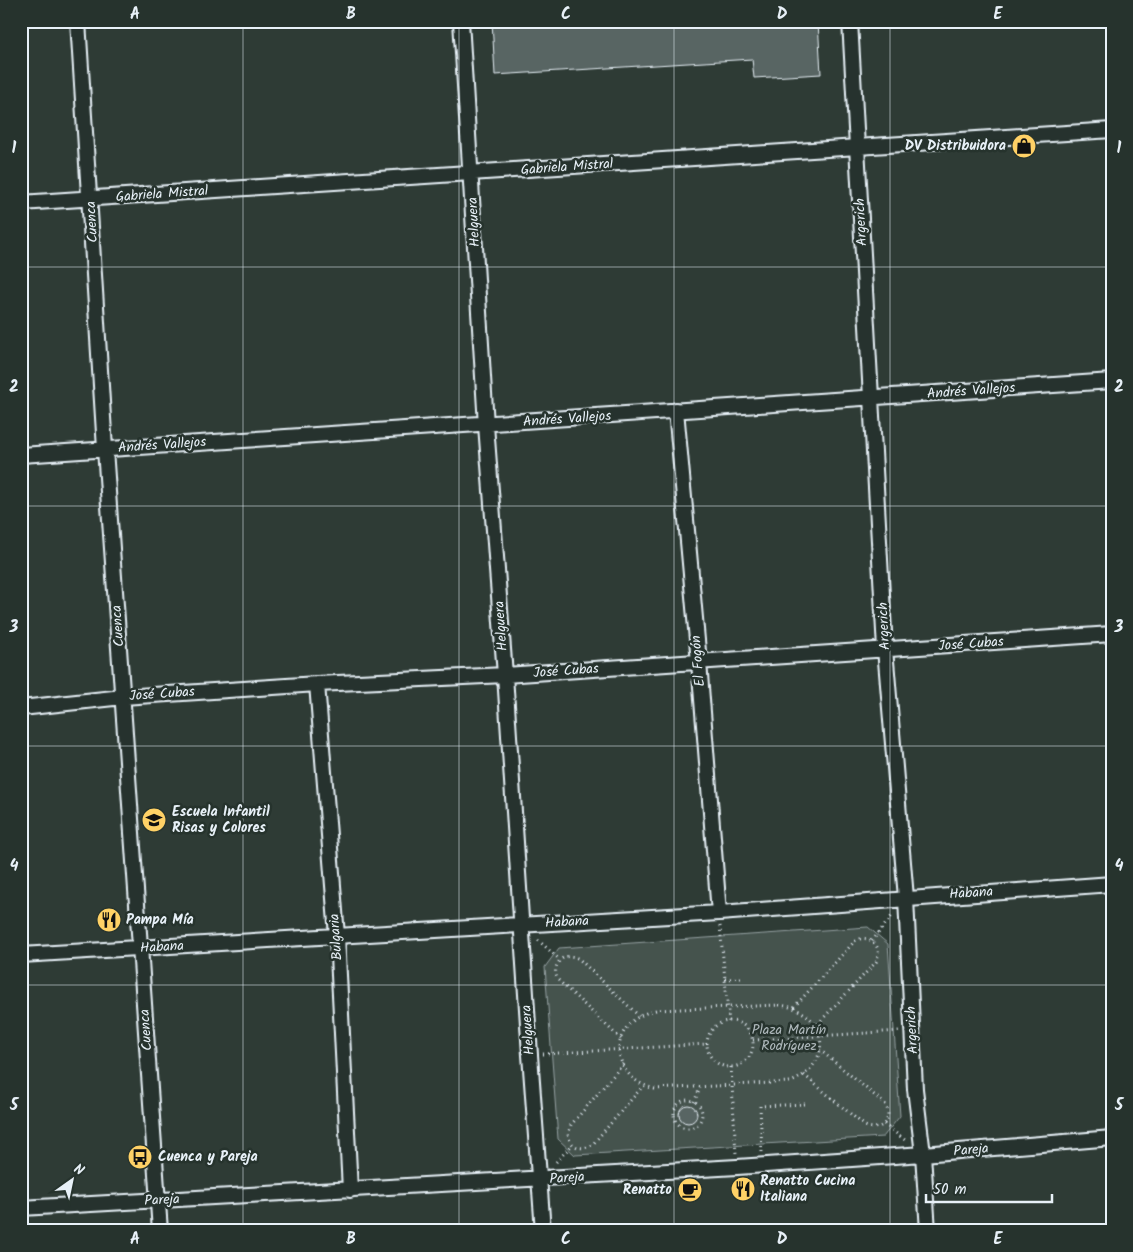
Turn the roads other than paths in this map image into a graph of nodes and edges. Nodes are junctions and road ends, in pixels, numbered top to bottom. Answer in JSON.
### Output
{"nodes":[{"id":1,"x":78,"y":21,"type":"edge"},
{"id":2,"x":461,"y":21,"type":"edge"},
{"id":3,"x":850,"y":21,"type":"edge"},
{"id":4,"x":1112,"y":130,"type":"edge"},
{"id":5,"x":857,"y":148,"type":"junction"},
{"id":6,"x":471,"y":173,"type":"junction"},
{"id":7,"x":90,"y":199,"type":"junction"},
{"id":8,"x":21,"y":203,"type":"edge"},
{"id":9,"x":1112,"y":381,"type":"edge"},
{"id":10,"x":872,"y":398,"type":"junction"},
{"id":11,"x":676,"y":410,"type":"junction"},
{"id":12,"x":486,"y":425,"type":"junction"},
{"id":13,"x":105,"y":449,"type":"junction"},
{"id":14,"x":21,"y":456,"type":"edge"},
{"id":15,"x":1112,"y":634,"type":"edge"},
{"id":16,"x":886,"y":650,"type":"junction"},
{"id":17,"x":699,"y":662,"type":"junction"},
{"id":18,"x":505,"y":675,"type":"junction"},
{"id":19,"x":317,"y":684,"type":"junction"},
{"id":20,"x":123,"y":697,"type":"junction"},
{"id":21,"x":21,"y":708,"type":"edge"},
{"id":22,"x":1112,"y":884,"type":"edge"},
{"id":23,"x":906,"y":898,"type":"junction"},
{"id":24,"x":719,"y":913,"type":"junction"},
{"id":25,"x":522,"y":925,"type":"junction"},
{"id":26,"x":336,"y":936,"type":"junction"},
{"id":27,"x":140,"y":948,"type":"junction"},
{"id":28,"x":21,"y":955,"type":"edge"},
{"id":29,"x":1112,"y":1138,"type":"edge"},
{"id":30,"x":923,"y":1154,"type":"junction"},
{"id":31,"x":540,"y":1180,"type":"junction"},
{"id":32,"x":350,"y":1190,"type":"junction"},
{"id":33,"x":158,"y":1200,"type":"junction"},
{"id":34,"x":21,"y":1208,"type":"edge"},
{"id":35,"x":160,"y":1231,"type":"edge"},
{"id":36,"x":543,"y":1231,"type":"edge"},
{"id":37,"x":928,"y":1231,"type":"edge"}],
"edges":[{"from":1,"to":7,"type":"street","name":"Cuenca"},
{"from":2,"to":6,"type":"street","name":"Helguera"},
{"from":3,"to":5,"type":"street","name":"Argerich"},
{"from":4,"to":5,"type":"street","name":"Gabriela Mistral"},
{"from":5,"to":6,"type":"street","name":"Gabriela Mistral"},
{"from":5,"to":10,"type":"street","name":"Argerich"},
{"from":6,"to":7,"type":"street","name":"Gabriela Mistral"},
{"from":6,"to":12,"type":"street","name":"Helguera"},
{"from":7,"to":8,"type":"street","name":"Gabriela Mistral"},
{"from":7,"to":13,"type":"street","name":"Cuenca"},
{"from":9,"to":10,"type":"street","name":"Andrés Vallejos"},
{"from":10,"to":11,"type":"street","name":"Andrés Vallejos"},
{"from":10,"to":16,"type":"street","name":"Argerich"},
{"from":11,"to":12,"type":"street","name":"Andrés Vallejos"},
{"from":11,"to":17,"type":"street","name":"El Fogón"},
{"from":12,"to":13,"type":"street","name":"Andrés Vallejos"},
{"from":12,"to":18,"type":"street","name":"Helguera"},
{"from":13,"to":14,"type":"street","name":"Andrés Vallejos"},
{"from":13,"to":20,"type":"street","name":"Cuenca"},
{"from":15,"to":16,"type":"street","name":"José Cubas"},
{"from":16,"to":17,"type":"street","name":"José Cubas"},
{"from":16,"to":23,"type":"street","name":"Argerich"},
{"from":17,"to":18,"type":"street","name":"José Cubas"},
{"from":17,"to":24,"type":"street","name":"El Fogón"},
{"from":18,"to":19,"type":"street","name":"José Cubas"},
{"from":18,"to":25,"type":"street","name":"Helguera"},
{"from":19,"to":20,"type":"street","name":"José Cubas"},
{"from":19,"to":26,"type":"street","name":"Bulgaria"},
{"from":20,"to":21,"type":"street","name":"José Cubas"},
{"from":20,"to":27,"type":"street","name":"Cuenca"},
{"from":22,"to":23,"type":"street","name":"Habana"},
{"from":23,"to":24,"type":"street","name":"Habana"},
{"from":23,"to":30,"type":"street","name":"Argerich"},
{"from":24,"to":25,"type":"street","name":"Habana"},
{"from":25,"to":26,"type":"street","name":"Habana"},
{"from":25,"to":31,"type":"street","name":"Helguera"},
{"from":26,"to":27,"type":"street","name":"Habana"},
{"from":26,"to":32,"type":"street","name":"Bulgaria"},
{"from":27,"to":28,"type":"street","name":"Habana"},
{"from":27,"to":33,"type":"street","name":"Cuenca"},
{"from":29,"to":30,"type":"street","name":"Pareja"},
{"from":30,"to":31,"type":"street","name":"Pareja"},
{"from":30,"to":37,"type":"street","name":"Argerich"},
{"from":31,"to":32,"type":"street","name":"Pareja"},
{"from":31,"to":36,"type":"street","name":"Helguera"},
{"from":32,"to":33,"type":"street","name":"Pareja"},
{"from":33,"to":34,"type":"street","name":"Pareja"},
{"from":33,"to":35,"type":"street","name":"Cuenca"}]}
